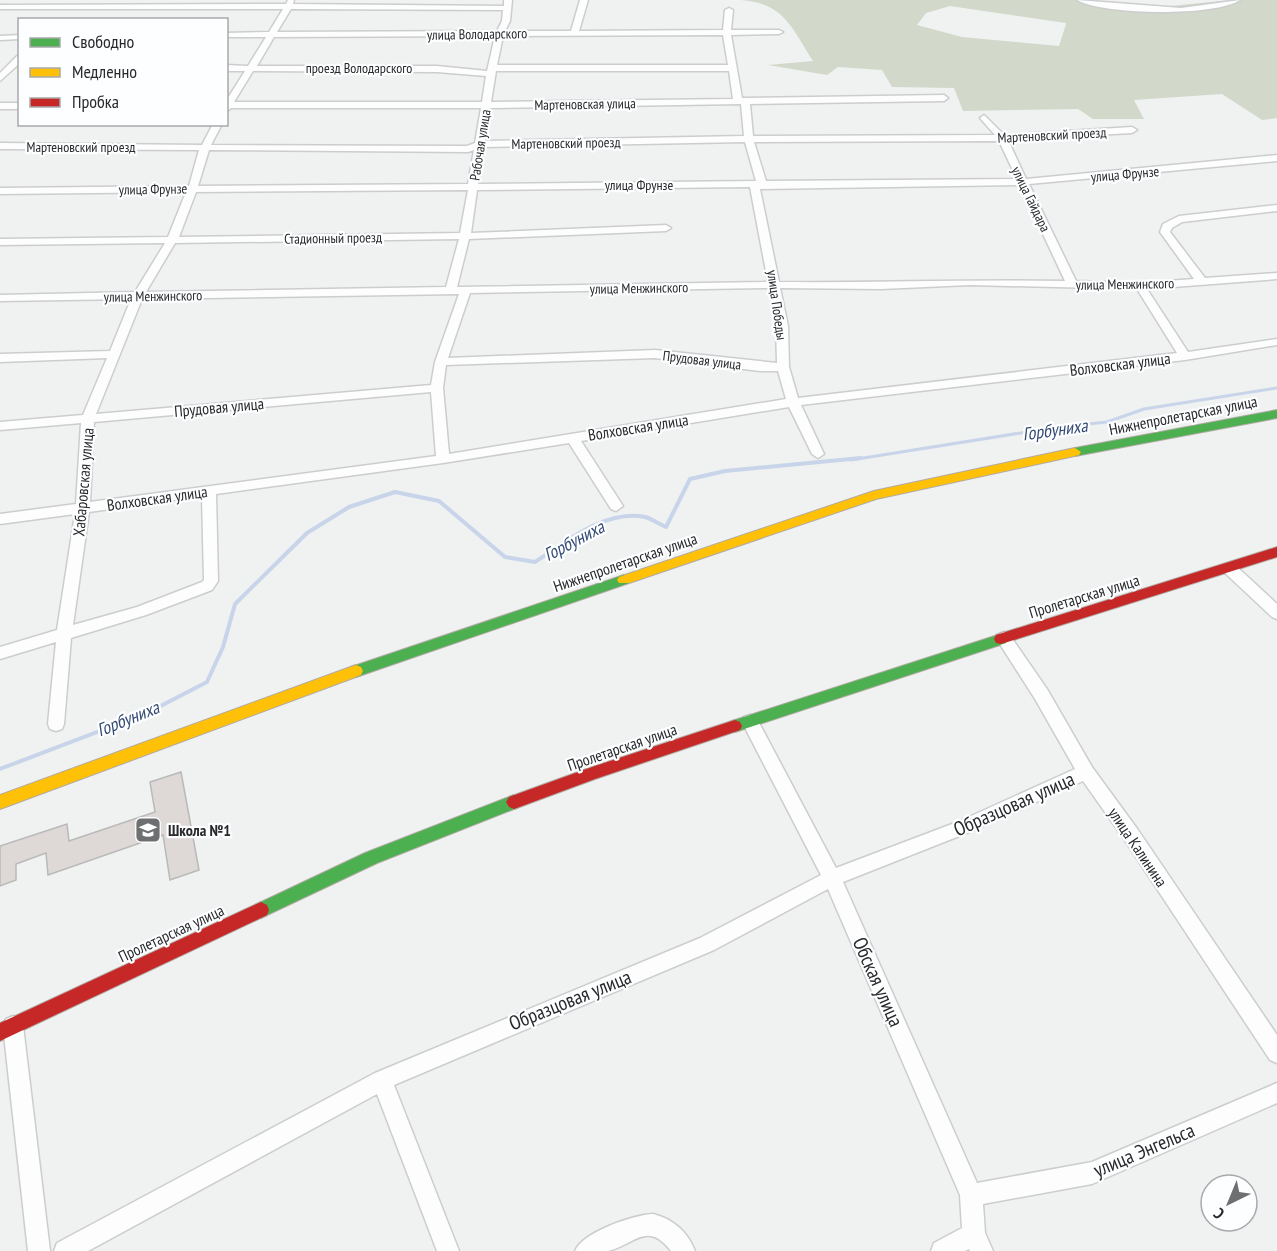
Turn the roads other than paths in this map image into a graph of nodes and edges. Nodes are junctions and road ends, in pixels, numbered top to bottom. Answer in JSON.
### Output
{"nodes":[{"id":1,"x":584,"y":0,"type":"edge"},
{"id":2,"x":1081,"y":0,"type":"edge"},
{"id":3,"x":1236,"y":0,"type":"edge"},
{"id":4,"x":1104,"y":2,"type":"edge"},
{"id":5,"x":290,"y":4,"type":"edge"},
{"id":6,"x":507,"y":4,"type":"edge"},
{"id":7,"x":0,"y":7,"type":"edge"},
{"id":8,"x":66,"y":7,"type":"edge"},
{"id":9,"x":729,"y":10,"type":"dead end"},
{"id":10,"x":575,"y":32,"type":"junction"},
{"id":11,"x":779,"y":32,"type":"dead end"},
{"id":12,"x":727,"y":33,"type":"junction"},
{"id":13,"x":499,"y":34,"type":"junction"},
{"id":14,"x":228,"y":35,"type":"edge"},
{"id":15,"x":270,"y":35,"type":"junction"},
{"id":16,"x":18,"y":37,"type":"edge"},
{"id":17,"x":0,"y":38,"type":"edge"},
{"id":18,"x":18,"y":59,"type":"edge"},
{"id":19,"x":228,"y":68,"type":"edge"},
{"id":20,"x":734,"y":68,"type":"junction"},
{"id":21,"x":252,"y":69,"type":"junction"},
{"id":22,"x":4,"y":71,"type":"edge"},
{"id":23,"x":492,"y":71,"type":"junction"},
{"id":24,"x":944,"y":98,"type":"dead end"},
{"id":25,"x":742,"y":101,"type":"junction"},
{"id":26,"x":228,"y":105,"type":"edge"},
{"id":27,"x":486,"y":105,"type":"junction"},
{"id":28,"x":0,"y":106,"type":"edge"},
{"id":29,"x":18,"y":106,"type":"edge"},
{"id":30,"x":228,"y":106,"type":"edge"},
{"id":31,"x":984,"y":118,"type":"dead end"},
{"id":32,"x":217,"y":126,"type":"edge"},
{"id":33,"x":1132,"y":130,"type":"dead end"},
{"id":34,"x":1002,"y":138,"type":"junction"},
{"id":35,"x":749,"y":139,"type":"junction"},
{"id":36,"x":480,"y":144,"type":"junction"},
{"id":37,"x":0,"y":146,"type":"edge"},
{"id":38,"x":205,"y":147,"type":"junction"},
{"id":39,"x":1277,"y":158,"type":"edge"},
{"id":40,"x":1022,"y":182,"type":"junction"},
{"id":41,"x":474,"y":186,"type":"junction"},
{"id":42,"x":759,"y":186,"type":"junction"},
{"id":43,"x":193,"y":188,"type":"junction"},
{"id":44,"x":0,"y":191,"type":"edge"},
{"id":45,"x":1277,"y":208,"type":"edge"},
{"id":46,"x":666,"y":228,"type":"dead end"},
{"id":47,"x":465,"y":236,"type":"junction"},
{"id":48,"x":171,"y":240,"type":"junction"},
{"id":49,"x":0,"y":242,"type":"edge"},
{"id":50,"x":1277,"y":276,"type":"edge"},
{"id":51,"x":1202,"y":282,"type":"junction"},
{"id":52,"x":1071,"y":284,"type":"junction"},
{"id":53,"x":776,"y":285,"type":"junction"},
{"id":54,"x":1140,"y":286,"type":"junction"},
{"id":55,"x":451,"y":291,"type":"junction"},
{"id":56,"x":465,"y":291,"type":"junction"},
{"id":57,"x":138,"y":296,"type":"junction"},
{"id":58,"x":0,"y":298,"type":"edge"},
{"id":59,"x":1277,"y":342,"type":"edge"},
{"id":60,"x":115,"y":354,"type":"junction"},
{"id":61,"x":1185,"y":356,"type":"junction"},
{"id":62,"x":0,"y":358,"type":"edge"},
{"id":63,"x":441,"y":362,"type":"junction"},
{"id":64,"x":783,"y":367,"type":"junction"},
{"id":65,"x":437,"y":388,"type":"junction"},
{"id":66,"x":793,"y":402,"type":"junction"},
{"id":67,"x":1277,"y":414,"type":"edge"},
{"id":68,"x":88,"y":418,"type":"junction"},
{"id":69,"x":0,"y":426,"type":"edge"},
{"id":70,"x":573,"y":438,"type":"junction"},
{"id":71,"x":818,"y":454,"type":"dead end"},
{"id":72,"x":443,"y":459,"type":"junction"},
{"id":73,"x":208,"y":491,"type":"junction"},
{"id":74,"x":616,"y":506,"type":"dead end"},
{"id":75,"x":83,"y":508,"type":"junction"},
{"id":76,"x":0,"y":519,"type":"edge"},
{"id":77,"x":1277,"y":552,"type":"edge"},
{"id":78,"x":1230,"y":568,"type":"junction"},
{"id":79,"x":1277,"y":613,"type":"edge"},
{"id":80,"x":63,"y":636,"type":"junction"},
{"id":81,"x":1004,"y":638,"type":"junction"},
{"id":82,"x":0,"y":653,"type":"edge"},
{"id":83,"x":750,"y":722,"type":"junction"},
{"id":84,"x":56,"y":724,"type":"dead end"},
{"id":85,"x":1086,"y":772,"type":"junction"},
{"id":86,"x":0,"y":802,"type":"edge"},
{"id":87,"x":832,"y":878,"type":"junction"},
{"id":88,"x":6,"y":1029,"type":"edge"},
{"id":89,"x":1277,"y":1053,"type":"edge"},
{"id":90,"x":382,"y":1080,"type":"junction"},
{"id":91,"x":1277,"y":1093,"type":"edge"},
{"id":92,"x":971,"y":1196,"type":"junction"},
{"id":93,"x":978,"y":1242,"type":"edge"},
{"id":94,"x":39,"y":1251,"type":"edge"},
{"id":95,"x":65,"y":1251,"type":"edge"},
{"id":96,"x":448,"y":1251,"type":"edge"},
{"id":97,"x":586,"y":1251,"type":"edge"},
{"id":98,"x":684,"y":1251,"type":"edge"},
{"id":99,"x":942,"y":1251,"type":"edge"}],
"edges":[{"from":1,"to":10,"type":"street"},
{"from":2,"to":4,"type":"street"},
{"from":3,"to":4,"type":"street"},
{"from":5,"to":6,"type":"street"},
{"from":5,"to":8,"type":"street"},
{"from":5,"to":15,"type":"street"},
{"from":6,"to":13,"type":"street","name":"Рабочая улица"},
{"from":7,"to":8,"type":"street"},
{"from":9,"to":12,"type":"street","name":"улица Победы"},
{"from":10,"to":12,"type":"street","name":"улица Володарского"},
{"from":10,"to":13,"type":"street","name":"улица Володарского"},
{"from":11,"to":12,"type":"street","name":"улица Володарского"},
{"from":12,"to":20,"type":"street","name":"улица Победы"},
{"from":13,"to":15,"type":"street","name":"улица Володарского"},
{"from":13,"to":23,"type":"street","name":"Рабочая улица"},
{"from":14,"to":15,"type":"street","name":"улица Володарского"},
{"from":15,"to":21,"type":"street"},
{"from":16,"to":17,"type":"street"},
{"from":18,"to":22,"type":"street"},
{"from":19,"to":21,"type":"street","name":"проезд Володарского"},
{"from":20,"to":23,"type":"street","name":"проезд Володарского"},
{"from":20,"to":25,"type":"street","name":"улица Победы"},
{"from":21,"to":23,"type":"street","name":"проезд Володарского"},
{"from":21,"to":26,"type":"street"},
{"from":23,"to":27,"type":"street","name":"Рабочая улица"},
{"from":24,"to":25,"type":"street","name":"Мартеновская улица"},
{"from":25,"to":27,"type":"street","name":"Мартеновская улица"},
{"from":25,"to":35,"type":"street","name":"улица Победы"},
{"from":27,"to":30,"type":"street","name":"Мартеновская улица"},
{"from":27,"to":36,"type":"street","name":"Рабочая улица"},
{"from":28,"to":29,"type":"street"},
{"from":31,"to":34,"type":"street","name":"улица Гайдара"},
{"from":32,"to":38,"type":"street","name":"Хабаровская улица"},
{"from":33,"to":34,"type":"street","name":"Мартеновский проезд"},
{"from":34,"to":35,"type":"street","name":"Мартеновский проезд"},
{"from":34,"to":40,"type":"street","name":"улица Гайдара"},
{"from":35,"to":36,"type":"street","name":"Мартеновский проезд"},
{"from":35,"to":42,"type":"street","name":"улица Победы"},
{"from":36,"to":38,"type":"street","name":"Мартеновский проезд"},
{"from":36,"to":41,"type":"street","name":"Рабочая улица"},
{"from":37,"to":38,"type":"street","name":"Мартеновский проезд"},
{"from":38,"to":43,"type":"street","name":"Хабаровская улица"},
{"from":39,"to":40,"type":"street","name":"улица Фрунзе"},
{"from":40,"to":42,"type":"street","name":"улица Фрунзе"},
{"from":40,"to":52,"type":"street","name":"улица Гайдара"},
{"from":41,"to":42,"type":"street","name":"улица Фрунзе"},
{"from":41,"to":43,"type":"street","name":"улица Фрунзе"},
{"from":41,"to":47,"type":"street","name":"Рабочая улица"},
{"from":42,"to":53,"type":"street","name":"улица Победы"},
{"from":43,"to":44,"type":"street","name":"улица Фрунзе"},
{"from":43,"to":48,"type":"street","name":"Хабаровская улица"},
{"from":45,"to":51,"type":"street"},
{"from":46,"to":47,"type":"street","name":"Стадионный проезд"},
{"from":47,"to":48,"type":"street","name":"Стадионный проезд"},
{"from":47,"to":55,"type":"street","name":"Рабочая улица"},
{"from":48,"to":49,"type":"street","name":"Стадионный проезд"},
{"from":48,"to":57,"type":"street","name":"Хабаровская улица"},
{"from":50,"to":51,"type":"street","name":"улица Менжинского"},
{"from":51,"to":54,"type":"street","name":"улица Менжинского"},
{"from":52,"to":53,"type":"street","name":"улица Менжинского"},
{"from":52,"to":54,"type":"street","name":"улица Менжинского"},
{"from":53,"to":56,"type":"street","name":"улица Менжинского"},
{"from":53,"to":64,"type":"street","name":"улица Победы"},
{"from":54,"to":61,"type":"street"},
{"from":55,"to":56,"type":"street","name":"улица Менжинского"},
{"from":55,"to":57,"type":"street","name":"улица Менжинского"},
{"from":56,"to":63,"type":"street"},
{"from":57,"to":58,"type":"street","name":"улица Менжинского"},
{"from":57,"to":60,"type":"street","name":"Хабаровская улица"},
{"from":59,"to":61,"type":"street","name":"Волховская улица"},
{"from":60,"to":62,"type":"street"},
{"from":60,"to":68,"type":"street","name":"Хабаровская улица"},
{"from":61,"to":66,"type":"street","name":"Волховская улица"},
{"from":63,"to":64,"type":"street","name":"Прудовая улица"},
{"from":63,"to":65,"type":"street"},
{"from":64,"to":66,"type":"street","name":"улица Победы"},
{"from":65,"to":68,"type":"street","name":"Прудовая улица"},
{"from":65,"to":72,"type":"street"},
{"from":66,"to":70,"type":"street","name":"Волховская улица"},
{"from":66,"to":71,"type":"street","name":"улица Победы"},
{"from":67,"to":86,"type":"main road","name":"Нижнепролетарская улица"},
{"from":68,"to":69,"type":"street","name":"Прудовая улица"},
{"from":68,"to":75,"type":"street","name":"Хабаровская улица"},
{"from":70,"to":72,"type":"street","name":"Волховская улица"},
{"from":70,"to":74,"type":"street"},
{"from":72,"to":73,"type":"street","name":"Волховская улица"},
{"from":73,"to":75,"type":"street","name":"Волховская улица"},
{"from":73,"to":80,"type":"street"},
{"from":75,"to":76,"type":"street","name":"Волховская улица"},
{"from":75,"to":80,"type":"street","name":"Хабаровская улица"},
{"from":77,"to":78,"type":"main road","name":"Пролетарская улица"},
{"from":78,"to":79,"type":"street"},
{"from":78,"to":81,"type":"main road","name":"Пролетарская улица"},
{"from":80,"to":82,"type":"street"},
{"from":80,"to":84,"type":"street","name":"Хабаровская улица"},
{"from":81,"to":83,"type":"main road","name":"Пролетарская улица"},
{"from":81,"to":85,"type":"street","name":"улица Калинина"},
{"from":83,"to":87,"type":"street","name":"Обская улица"},
{"from":83,"to":88,"type":"main road","name":"Пролетарская улица"},
{"from":85,"to":87,"type":"street","name":"Образцовая улица"},
{"from":85,"to":89,"type":"street","name":"улица Калинина"},
{"from":87,"to":90,"type":"street","name":"Образцовая улица"},
{"from":87,"to":92,"type":"street","name":"Обская улица"},
{"from":88,"to":94,"type":"street"},
{"from":90,"to":95,"type":"street","name":"Образцовая улица"},
{"from":90,"to":96,"type":"street"},
{"from":91,"to":92,"type":"street","name":"улица Энгельса"},
{"from":92,"to":93,"type":"street","name":"Обская улица"},
{"from":93,"to":99,"type":"street"},
{"from":97,"to":98,"type":"street"}]}
